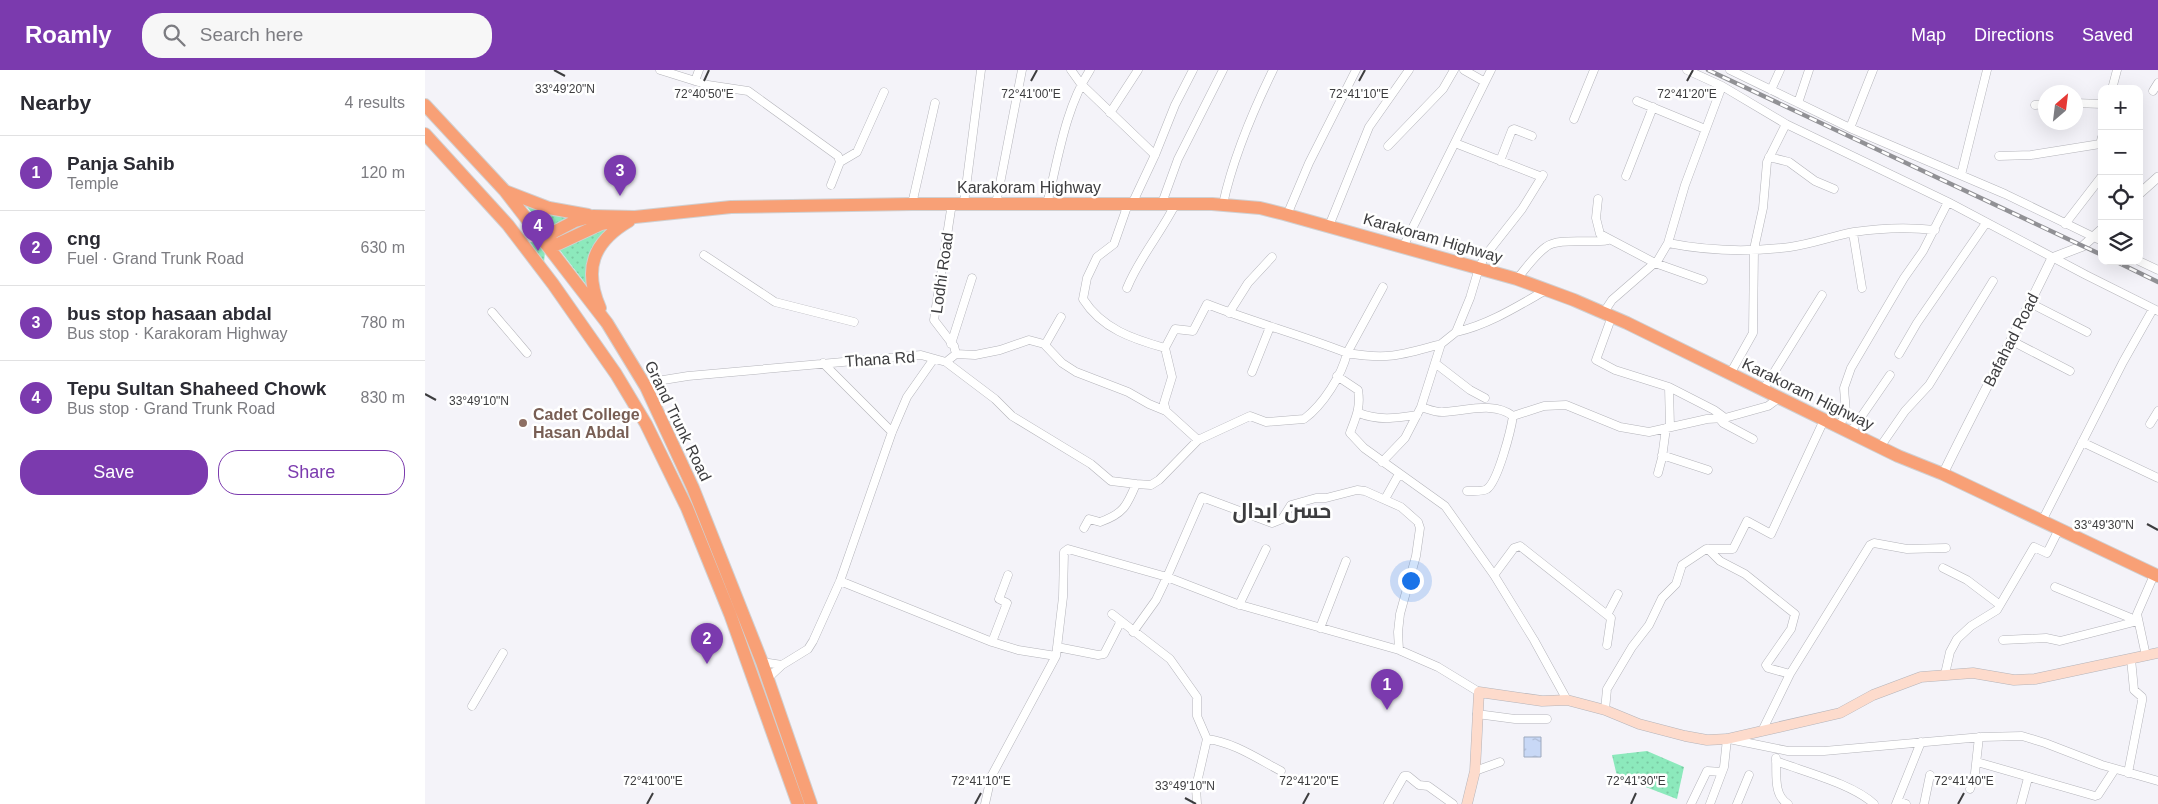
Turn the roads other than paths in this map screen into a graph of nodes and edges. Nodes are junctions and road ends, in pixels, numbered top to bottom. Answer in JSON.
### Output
{"nodes":[{"id":1,"x":660,"y":70,"type":"edge"},
{"id":2,"x":699,"y":70,"type":"edge"},
{"id":3,"x":981,"y":70,"type":"edge"},
{"id":4,"x":1022,"y":70,"type":"edge"},
{"id":5,"x":1071,"y":70,"type":"edge"},
{"id":6,"x":1090,"y":70,"type":"edge"},
{"id":7,"x":1137,"y":70,"type":"edge"},
{"id":8,"x":1193,"y":70,"type":"edge"},
{"id":9,"x":1223,"y":70,"type":"edge"},
{"id":10,"x":1273,"y":70,"type":"edge"},
{"id":11,"x":1356,"y":70,"type":"edge"},
{"id":12,"x":1409,"y":70,"type":"edge"},
{"id":13,"x":1454,"y":70,"type":"edge"},
{"id":14,"x":1464,"y":70,"type":"edge"},
{"id":15,"x":1491,"y":70,"type":"edge"},
{"id":16,"x":1584,"y":70,"type":"edge"},
{"id":17,"x":1687,"y":70,"type":"edge"},
{"id":18,"x":1730,"y":70,"type":"edge"},
{"id":19,"x":1779,"y":70,"type":"edge"},
{"id":20,"x":1809,"y":70,"type":"edge"},
{"id":21,"x":1873,"y":70,"type":"edge"},
{"id":22,"x":1987,"y":70,"type":"edge"},
{"id":23,"x":2117,"y":70,"type":"edge"},
{"id":24,"x":1593,"y":72,"type":"edge"},
{"id":25,"x":695,"y":81,"type":"junction"},
{"id":26,"x":1485,"y":82,"type":"junction"},
{"id":27,"x":2158,"y":83,"type":"edge"},
{"id":28,"x":1081,"y":84,"type":"junction"},
{"id":29,"x":2113,"y":85,"type":"edge"},
{"id":30,"x":1722,"y":86,"type":"junction"},
{"id":31,"x":1771,"y":90,"type":"junction"},
{"id":32,"x":2153,"y":91,"type":"dead end"},
{"id":33,"x":884,"y":92,"type":"dead end"},
{"id":34,"x":1637,"y":101,"type":"dead end"},
{"id":35,"x":935,"y":103,"type":"dead end"},
{"id":36,"x":1798,"y":103,"type":"junction"},
{"id":37,"x":2083,"y":103,"type":"edge"},
{"id":38,"x":2098,"y":104,"type":"edge"},
{"id":39,"x":425,"y":105,"type":"edge"},
{"id":40,"x":1653,"y":107,"type":"junction"},
{"id":41,"x":1110,"y":113,"type":"junction"},
{"id":42,"x":1574,"y":118,"type":"dead end"},
{"id":43,"x":1786,"y":124,"type":"junction"},
{"id":44,"x":1851,"y":128,"type":"junction"},
{"id":45,"x":1705,"y":129,"type":"junction"},
{"id":46,"x":425,"y":134,"type":"edge"},
{"id":47,"x":1532,"y":136,"type":"dead end"},
{"id":48,"x":1455,"y":143,"type":"junction"},
{"id":49,"x":2098,"y":144,"type":"edge"},
{"id":50,"x":1388,"y":146,"type":"dead end"},
{"id":51,"x":1155,"y":155,"type":"junction"},
{"id":52,"x":1999,"y":156,"type":"dead end"},
{"id":53,"x":1769,"y":157,"type":"junction"},
{"id":54,"x":1500,"y":161,"type":"junction"},
{"id":55,"x":840,"y":162,"type":"junction"},
{"id":56,"x":1961,"y":175,"type":"junction"},
{"id":57,"x":1626,"y":176,"type":"dead end"},
{"id":58,"x":2158,"y":177,"type":"edge"},
{"id":59,"x":2098,"y":181,"type":"edge"},
{"id":60,"x":831,"y":185,"type":"dead end"},
{"id":61,"x":1834,"y":189,"type":"dead end"},
{"id":62,"x":505,"y":190,"type":"junction"},
{"id":63,"x":2143,"y":190,"type":"edge"},
{"id":64,"x":1598,"y":199,"type":"dead end"},
{"id":65,"x":1948,"y":202,"type":"junction"},
{"id":66,"x":958,"y":203,"type":"junction"},
{"id":67,"x":1161,"y":203,"type":"junction"},
{"id":68,"x":1176,"y":203,"type":"junction"},
{"id":69,"x":912,"y":204,"type":"junction"},
{"id":70,"x":996,"y":204,"type":"junction"},
{"id":71,"x":1047,"y":204,"type":"junction"},
{"id":72,"x":1130,"y":204,"type":"junction"},
{"id":73,"x":1223,"y":204,"type":"junction"},
{"id":74,"x":1287,"y":215,"type":"junction"},
{"id":75,"x":593,"y":216,"type":"junction"},
{"id":76,"x":635,"y":217,"type":"junction"},
{"id":77,"x":1986,"y":222,"type":"junction"},
{"id":78,"x":2065,"y":224,"type":"junction"},
{"id":79,"x":1329,"y":226,"type":"junction"},
{"id":80,"x":1935,"y":230,"type":"junction"},
{"id":81,"x":1853,"y":232,"type":"junction"},
{"id":82,"x":2098,"y":239,"type":"edge"},
{"id":83,"x":1608,"y":240,"type":"junction"},
{"id":84,"x":1668,"y":243,"type":"junction"},
{"id":85,"x":547,"y":245,"type":"junction"},
{"id":86,"x":1403,"y":247,"type":"junction"},
{"id":87,"x":1754,"y":249,"type":"junction"},
{"id":88,"x":704,"y":255,"type":"dead end"},
{"id":89,"x":1272,"y":257,"type":"dead end"},
{"id":90,"x":2052,"y":258,"type":"junction"},
{"id":91,"x":2143,"y":262,"type":"edge"},
{"id":92,"x":1655,"y":263,"type":"junction"},
{"id":93,"x":1479,"y":268,"type":"junction"},
{"id":94,"x":2158,"y":270,"type":"edge"},
{"id":95,"x":972,"y":278,"type":"dead end"},
{"id":96,"x":1517,"y":278,"type":"junction"},
{"id":97,"x":1703,"y":280,"type":"dead end"},
{"id":98,"x":1993,"y":281,"type":"dead end"},
{"id":99,"x":1383,"y":287,"type":"dead end"},
{"id":100,"x":1127,"y":288,"type":"dead end"},
{"id":101,"x":1861,"y":288,"type":"dead end"},
{"id":102,"x":1547,"y":290,"type":"junction"},
{"id":103,"x":1822,"y":295,"type":"dead end"},
{"id":104,"x":2030,"y":303,"type":"junction"},
{"id":105,"x":2155,"y":310,"type":"edge"},
{"id":106,"x":492,"y":312,"type":"dead end"},
{"id":107,"x":1229,"y":313,"type":"junction"},
{"id":108,"x":1608,"y":314,"type":"junction"},
{"id":109,"x":1061,"y":317,"type":"dead end"},
{"id":110,"x":854,"y":322,"type":"dead end"},
{"id":111,"x":607,"y":323,"type":"junction"},
{"id":112,"x":1271,"y":327,"type":"junction"},
{"id":113,"x":1456,"y":332,"type":"junction"},
{"id":114,"x":2087,"y":332,"type":"dead end"},
{"id":115,"x":2012,"y":341,"type":"junction"},
{"id":116,"x":951,"y":344,"type":"junction"},
{"id":117,"x":1441,"y":344,"type":"junction"},
{"id":118,"x":1045,"y":345,"type":"junction"},
{"id":119,"x":1165,"y":348,"type":"junction"},
{"id":120,"x":527,"y":352,"type":"dead end"},
{"id":121,"x":1347,"y":353,"type":"junction"},
{"id":122,"x":956,"y":354,"type":"junction"},
{"id":123,"x":1899,"y":354,"type":"dead end"},
{"id":124,"x":933,"y":360,"type":"junction"},
{"id":125,"x":946,"y":362,"type":"junction"},
{"id":126,"x":823,"y":363,"type":"junction"},
{"id":127,"x":1435,"y":363,"type":"junction"},
{"id":128,"x":2070,"y":371,"type":"dead end"},
{"id":129,"x":1252,"y":372,"type":"dead end"},
{"id":130,"x":1730,"y":374,"type":"junction"},
{"id":131,"x":1890,"y":375,"type":"dead end"},
{"id":132,"x":1337,"y":376,"type":"junction"},
{"id":133,"x":646,"y":387,"type":"junction"},
{"id":134,"x":1669,"y":387,"type":"junction"},
{"id":135,"x":1763,"y":390,"type":"junction"},
{"id":136,"x":1485,"y":398,"type":"dead end"},
{"id":137,"x":1779,"y":398,"type":"junction"},
{"id":138,"x":1421,"y":407,"type":"junction"},
{"id":139,"x":1165,"y":411,"type":"junction"},
{"id":140,"x":2158,"y":411,"type":"edge"},
{"id":141,"x":1359,"y":413,"type":"junction"},
{"id":142,"x":1417,"y":414,"type":"junction"},
{"id":143,"x":1513,"y":416,"type":"junction"},
{"id":144,"x":1722,"y":418,"type":"junction"},
{"id":145,"x":1824,"y":420,"type":"junction"},
{"id":146,"x":2150,"y":424,"type":"dead end"},
{"id":147,"x":1668,"y":427,"type":"junction"},
{"id":148,"x":1845,"y":430,"type":"junction"},
{"id":149,"x":892,"y":432,"type":"junction"},
{"id":150,"x":1753,"y":439,"type":"dead end"},
{"id":151,"x":1199,"y":440,"type":"junction"},
{"id":152,"x":2081,"y":442,"type":"junction"},
{"id":153,"x":1880,"y":447,"type":"junction"},
{"id":154,"x":1663,"y":455,"type":"junction"},
{"id":155,"x":1382,"y":462,"type":"junction"},
{"id":156,"x":1708,"y":470,"type":"dead end"},
{"id":157,"x":1658,"y":473,"type":"dead end"},
{"id":158,"x":1399,"y":474,"type":"junction"},
{"id":159,"x":1943,"y":474,"type":"junction"},
{"id":160,"x":2158,"y":478,"type":"edge"},
{"id":161,"x":1136,"y":484,"type":"junction"},
{"id":162,"x":1467,"y":491,"type":"dead end"},
{"id":163,"x":1385,"y":499,"type":"junction"},
{"id":164,"x":2042,"y":521,"type":"junction"},
{"id":165,"x":1085,"y":528,"type":"dead end"},
{"id":166,"x":2059,"y":529,"type":"junction"},
{"id":167,"x":1946,"y":548,"type":"dead end"},
{"id":168,"x":1266,"y":549,"type":"dead end"},
{"id":169,"x":1708,"y":549,"type":"junction"},
{"id":170,"x":1346,"y":561,"type":"dead end"},
{"id":171,"x":1943,"y":568,"type":"dead end"},
{"id":172,"x":1009,"y":575,"type":"dead end"},
{"id":173,"x":1494,"y":575,"type":"junction"},
{"id":174,"x":2156,"y":576,"type":"edge"},
{"id":175,"x":1167,"y":577,"type":"junction"},
{"id":176,"x":841,"y":582,"type":"junction"},
{"id":177,"x":2055,"y":587,"type":"dead end"},
{"id":178,"x":1618,"y":594,"type":"dead end"},
{"id":179,"x":1239,"y":605,"type":"junction"},
{"id":180,"x":2000,"y":605,"type":"junction"},
{"id":181,"x":1112,"y":614,"type":"dead end"},
{"id":182,"x":1607,"y":615,"type":"junction"},
{"id":183,"x":2138,"y":621,"type":"junction"},
{"id":184,"x":1121,"y":622,"type":"junction"},
{"id":185,"x":1320,"y":628,"type":"junction"},
{"id":186,"x":1133,"y":632,"type":"junction"},
{"id":187,"x":2003,"y":640,"type":"dead end"},
{"id":188,"x":992,"y":642,"type":"junction"},
{"id":189,"x":1607,"y":645,"type":"dead end"},
{"id":190,"x":1057,"y":647,"type":"junction"},
{"id":191,"x":1399,"y":650,"type":"junction"},
{"id":192,"x":503,"y":653,"type":"dead end"},
{"id":193,"x":2158,"y":653,"type":"edge"},
{"id":194,"x":1056,"y":656,"type":"junction"},
{"id":195,"x":2146,"y":656,"type":"junction"},
{"id":196,"x":2131,"y":659,"type":"junction"},
{"id":197,"x":762,"y":662,"type":"junction"},
{"id":198,"x":782,"y":665,"type":"junction"},
{"id":199,"x":1790,"y":674,"type":"junction"},
{"id":200,"x":1945,"y":674,"type":"junction"},
{"id":201,"x":767,"y":679,"type":"junction"},
{"id":202,"x":1479,"y":692,"type":"junction"},
{"id":203,"x":1567,"y":700,"type":"junction"},
{"id":204,"x":472,"y":706,"type":"dead end"},
{"id":205,"x":1605,"y":710,"type":"junction"},
{"id":206,"x":1477,"y":714,"type":"junction"},
{"id":207,"x":1547,"y":719,"type":"dead end"},
{"id":208,"x":1762,"y":731,"type":"junction"},
{"id":209,"x":1979,"y":737,"type":"junction"},
{"id":210,"x":1207,"y":738,"type":"junction"},
{"id":211,"x":1727,"y":738,"type":"junction"},
{"id":212,"x":1921,"y":742,"type":"junction"},
{"id":213,"x":1776,"y":749,"type":"junction"},
{"id":214,"x":1776,"y":761,"type":"junction"},
{"id":215,"x":1500,"y":762,"type":"dead end"},
{"id":216,"x":1977,"y":762,"type":"junction"},
{"id":217,"x":2115,"y":769,"type":"junction"},
{"id":218,"x":1475,"y":770,"type":"junction"},
{"id":219,"x":1281,"y":771,"type":"dead end"},
{"id":220,"x":1722,"y":772,"type":"junction"},
{"id":221,"x":2128,"y":773,"type":"junction"},
{"id":222,"x":1749,"y":775,"type":"dead end"},
{"id":223,"x":1930,"y":775,"type":"dead end"},
{"id":224,"x":2028,"y":778,"type":"junction"},
{"id":225,"x":2158,"y":782,"type":"edge"},
{"id":226,"x":1970,"y":790,"type":"dead end"},
{"id":227,"x":1778,"y":800,"type":"edge"},
{"id":228,"x":1902,"y":803,"type":"edge"},
{"id":229,"x":798,"y":804,"type":"edge"},
{"id":230,"x":811,"y":804,"type":"edge"},
{"id":231,"x":985,"y":804,"type":"edge"},
{"id":232,"x":1197,"y":804,"type":"edge"},
{"id":233,"x":1388,"y":804,"type":"edge"},
{"id":234,"x":1453,"y":804,"type":"edge"},
{"id":235,"x":1467,"y":804,"type":"edge"},
{"id":236,"x":1691,"y":804,"type":"edge"},
{"id":237,"x":1710,"y":804,"type":"edge"},
{"id":238,"x":1737,"y":804,"type":"edge"},
{"id":239,"x":1788,"y":804,"type":"edge"},
{"id":240,"x":1874,"y":804,"type":"edge"},
{"id":241,"x":1924,"y":804,"type":"edge"},
{"id":242,"x":2021,"y":804,"type":"edge"}],
"edges":[{"from":1,"to":25,"type":"street"},
{"from":2,"to":25,"type":"street"},
{"from":3,"to":66,"type":"street","name":"Lodhi Road"},
{"from":4,"to":70,"type":"street"},
{"from":5,"to":28,"type":"street"},
{"from":6,"to":28,"type":"street"},
{"from":7,"to":41,"type":"street"},
{"from":8,"to":51,"type":"street"},
{"from":9,"to":67,"type":"street"},
{"from":10,"to":73,"type":"street"},
{"from":11,"to":74,"type":"street"},
{"from":12,"to":79,"type":"street"},
{"from":13,"to":50,"type":"street"},
{"from":14,"to":26,"type":"street"},
{"from":15,"to":26,"type":"street"},
{"from":16,"to":24,"type":"street"},
{"from":17,"to":30,"type":"street"},
{"from":18,"to":31,"type":"street"},
{"from":19,"to":31,"type":"street"},
{"from":20,"to":36,"type":"street"},
{"from":21,"to":44,"type":"street"},
{"from":22,"to":56,"type":"street"},
{"from":23,"to":29,"type":"street"},
{"from":24,"to":42,"type":"street"},
{"from":25,"to":55,"type":"street"},
{"from":26,"to":48,"type":"street"},
{"from":27,"to":32,"type":"street"},
{"from":28,"to":41,"type":"street"},
{"from":28,"to":71,"type":"street"},
{"from":30,"to":43,"type":"street"},
{"from":30,"to":45,"type":"street"},
{"from":31,"to":36,"type":"street"},
{"from":33,"to":55,"type":"street"},
{"from":34,"to":40,"type":"street"},
{"from":35,"to":69,"type":"street"},
{"from":36,"to":44,"type":"street"},
{"from":37,"to":38,"type":"street"},
{"from":39,"to":62,"type":"highway","name":"Grand Trunk Road"},
{"from":40,"to":45,"type":"street"},
{"from":40,"to":57,"type":"street"},
{"from":41,"to":51,"type":"street"},
{"from":43,"to":53,"type":"street"},
{"from":43,"to":65,"type":"street"},
{"from":44,"to":56,"type":"street"},
{"from":45,"to":84,"type":"street"},
{"from":46,"to":229,"type":"highway","name":"Grand Trunk Road"},
{"from":47,"to":54,"type":"street"},
{"from":48,"to":54,"type":"street"},
{"from":48,"to":86,"type":"street"},
{"from":49,"to":52,"type":"street"},
{"from":51,"to":72,"type":"street"},
{"from":53,"to":61,"type":"street"},
{"from":53,"to":87,"type":"street"},
{"from":54,"to":93,"type":"street"},
{"from":55,"to":60,"type":"street"},
{"from":56,"to":78,"type":"street"},
{"from":58,"to":63,"type":"street"},
{"from":59,"to":78,"type":"street"},
{"from":62,"to":75,"type":"highway"},
{"from":62,"to":85,"type":"highway","name":"Grand Trunk Road"},
{"from":64,"to":83,"type":"street"},
{"from":65,"to":77,"type":"street"},
{"from":65,"to":80,"type":"street"},
{"from":66,"to":69,"type":"highway","name":"Karakoram Highway"},
{"from":66,"to":70,"type":"highway","name":"Karakoram Highway"},
{"from":66,"to":116,"type":"street","name":"Lodhi Road"},
{"from":67,"to":68,"type":"highway","name":"Karakoram Highway"},
{"from":67,"to":72,"type":"highway","name":"Karakoram Highway"},
{"from":68,"to":73,"type":"highway","name":"Karakoram Highway"},
{"from":68,"to":100,"type":"street"},
{"from":69,"to":76,"type":"highway","name":"Karakoram Highway"},
{"from":70,"to":71,"type":"highway","name":"Karakoram Highway"},
{"from":71,"to":72,"type":"highway","name":"Karakoram Highway"},
{"from":72,"to":119,"type":"street"},
{"from":73,"to":74,"type":"highway","name":"Karakoram Highway"},
{"from":74,"to":79,"type":"highway","name":"Karakoram Highway"},
{"from":75,"to":76,"type":"highway","name":"Karakoram Highway"},
{"from":75,"to":85,"type":"highway","name":"Karakoram Highway"},
{"from":76,"to":85,"type":"highway","name":"Karakoram Highway"},
{"from":76,"to":111,"type":"highway"},
{"from":77,"to":90,"type":"street"},
{"from":77,"to":123,"type":"street"},
{"from":78,"to":82,"type":"street"},
{"from":79,"to":86,"type":"highway","name":"Karakoram Highway"},
{"from":80,"to":81,"type":"street"},
{"from":80,"to":148,"type":"street"},
{"from":81,"to":87,"type":"street"},
{"from":81,"to":101,"type":"street"},
{"from":82,"to":90,"type":"street"},
{"from":83,"to":92,"type":"street"},
{"from":83,"to":96,"type":"street"},
{"from":84,"to":87,"type":"street"},
{"from":84,"to":92,"type":"street"},
{"from":85,"to":111,"type":"highway","name":"Grand Trunk Road"},
{"from":86,"to":93,"type":"highway","name":"Karakoram Highway"},
{"from":87,"to":130,"type":"street"},
{"from":88,"to":110,"type":"street"},
{"from":89,"to":107,"type":"street"},
{"from":90,"to":104,"type":"street","name":"Bafahad Road"},
{"from":90,"to":105,"type":"street"},
{"from":91,"to":94,"type":"street"},
{"from":92,"to":97,"type":"street"},
{"from":92,"to":108,"type":"street"},
{"from":93,"to":96,"type":"highway","name":"Karakoram Highway"},
{"from":93,"to":113,"type":"street"},
{"from":95,"to":116,"type":"street"},
{"from":96,"to":102,"type":"highway","name":"Karakoram Highway"},
{"from":98,"to":153,"type":"street"},
{"from":99,"to":121,"type":"street"},
{"from":102,"to":108,"type":"highway","name":"Karakoram Highway"},
{"from":102,"to":113,"type":"street"},
{"from":103,"to":135,"type":"street"},
{"from":104,"to":114,"type":"street"},
{"from":104,"to":115,"type":"street","name":"Bafahad Road"},
{"from":105,"to":152,"type":"street"},
{"from":106,"to":120,"type":"street"},
{"from":107,"to":112,"type":"street"},
{"from":107,"to":119,"type":"street"},
{"from":108,"to":130,"type":"highway","name":"Karakoram Highway"},
{"from":108,"to":134,"type":"street"},
{"from":109,"to":118,"type":"street"},
{"from":111,"to":133,"type":"highway","name":"Grand Trunk Road"},
{"from":112,"to":121,"type":"street"},
{"from":112,"to":129,"type":"street"},
{"from":113,"to":117,"type":"street"},
{"from":115,"to":128,"type":"street"},
{"from":115,"to":159,"type":"street","name":"Bafahad Road"},
{"from":116,"to":122,"type":"street","name":"Lodhi Road"},
{"from":117,"to":121,"type":"street"},
{"from":117,"to":127,"type":"street"},
{"from":118,"to":122,"type":"street"},
{"from":118,"to":139,"type":"street"},
{"from":119,"to":139,"type":"street"},
{"from":121,"to":132,"type":"street"},
{"from":122,"to":125,"type":"street"},
{"from":124,"to":125,"type":"street","name":"Thana Rd"},
{"from":124,"to":126,"type":"street","name":"Thana Rd"},
{"from":124,"to":149,"type":"street"},
{"from":125,"to":161,"type":"street","name":"Thana Rd"},
{"from":126,"to":133,"type":"street","name":"Thana Rd"},
{"from":126,"to":149,"type":"street"},
{"from":127,"to":136,"type":"street"},
{"from":127,"to":138,"type":"street"},
{"from":130,"to":135,"type":"highway","name":"Karakoram Highway"},
{"from":131,"to":148,"type":"street"},
{"from":132,"to":141,"type":"street"},
{"from":132,"to":151,"type":"street"},
{"from":133,"to":197,"type":"highway","name":"Grand Trunk Road"},
{"from":134,"to":144,"type":"street"},
{"from":134,"to":147,"type":"street"},
{"from":135,"to":137,"type":"highway","name":"Karakoram Highway"},
{"from":137,"to":144,"type":"street"},
{"from":137,"to":145,"type":"highway","name":"Karakoram Highway"},
{"from":138,"to":142,"type":"street"},
{"from":138,"to":143,"type":"street"},
{"from":139,"to":151,"type":"street"},
{"from":140,"to":146,"type":"street"},
{"from":141,"to":142,"type":"street"},
{"from":141,"to":155,"type":"street"},
{"from":142,"to":155,"type":"street"},
{"from":143,"to":147,"type":"street"},
{"from":143,"to":162,"type":"street"},
{"from":144,"to":147,"type":"street"},
{"from":144,"to":150,"type":"street"},
{"from":145,"to":148,"type":"highway","name":"Karakoram Highway"},
{"from":145,"to":169,"type":"street"},
{"from":147,"to":154,"type":"street"},
{"from":148,"to":153,"type":"highway","name":"Karakoram Highway"},
{"from":149,"to":176,"type":"street"},
{"from":151,"to":161,"type":"street","name":"Thana Rd"},
{"from":152,"to":160,"type":"street"},
{"from":152,"to":164,"type":"street"},
{"from":153,"to":159,"type":"highway","name":"Karakoram Highway"},
{"from":154,"to":156,"type":"street"},
{"from":154,"to":157,"type":"street"},
{"from":155,"to":158,"type":"street"},
{"from":158,"to":163,"type":"street"},
{"from":158,"to":173,"type":"street"},
{"from":159,"to":164,"type":"highway","name":"Karakoram Highway"},
{"from":161,"to":165,"type":"street"},
{"from":163,"to":175,"type":"street"},
{"from":163,"to":191,"type":"street"},
{"from":164,"to":166,"type":"highway","name":"Karakoram Highway"},
{"from":166,"to":174,"type":"highway","name":"Karakoram Highway"},
{"from":166,"to":180,"type":"street"},
{"from":167,"to":199,"type":"street"},
{"from":168,"to":179,"type":"street"},
{"from":169,"to":199,"type":"street"},
{"from":169,"to":205,"type":"street"},
{"from":170,"to":185,"type":"street"},
{"from":171,"to":180,"type":"street"},
{"from":172,"to":188,"type":"street"},
{"from":173,"to":182,"type":"street"},
{"from":173,"to":203,"type":"street"},
{"from":174,"to":183,"type":"street"},
{"from":175,"to":179,"type":"street"},
{"from":175,"to":186,"type":"street"},
{"from":175,"to":190,"type":"street"},
{"from":176,"to":188,"type":"street"},
{"from":176,"to":198,"type":"street"},
{"from":177,"to":183,"type":"street"},
{"from":178,"to":182,"type":"street"},
{"from":179,"to":185,"type":"street"},
{"from":180,"to":200,"type":"street"},
{"from":181,"to":184,"type":"street"},
{"from":182,"to":189,"type":"street"},
{"from":183,"to":187,"type":"street"},
{"from":183,"to":195,"type":"street"},
{"from":184,"to":186,"type":"street"},
{"from":184,"to":190,"type":"street"},
{"from":185,"to":191,"type":"street"},
{"from":186,"to":210,"type":"street"},
{"from":188,"to":194,"type":"street"},
{"from":190,"to":194,"type":"street"},
{"from":191,"to":202,"type":"street"},
{"from":192,"to":204,"type":"street"},
{"from":193,"to":195,"type":"main road"},
{"from":194,"to":231,"type":"street"},
{"from":195,"to":196,"type":"main road"},
{"from":196,"to":200,"type":"main road"},
{"from":196,"to":221,"type":"street"},
{"from":197,"to":198,"type":"street"},
{"from":197,"to":201,"type":"highway","name":"Grand Trunk Road"},
{"from":198,"to":201,"type":"street"},
{"from":199,"to":208,"type":"street"},
{"from":200,"to":208,"type":"main road"},
{"from":201,"to":230,"type":"highway","name":"Grand Trunk Road"},
{"from":202,"to":203,"type":"main road"},
{"from":202,"to":206,"type":"main road"},
{"from":203,"to":205,"type":"main road"},
{"from":205,"to":211,"type":"main road"},
{"from":206,"to":207,"type":"street"},
{"from":206,"to":218,"type":"main road"},
{"from":208,"to":211,"type":"main road"},
{"from":209,"to":212,"type":"street"},
{"from":209,"to":216,"type":"street"},
{"from":209,"to":217,"type":"street"},
{"from":210,"to":219,"type":"street"},
{"from":210,"to":232,"type":"street"},
{"from":211,"to":213,"type":"street"},
{"from":211,"to":220,"type":"street"},
{"from":212,"to":213,"type":"street"},
{"from":212,"to":228,"type":"street"},
{"from":213,"to":214,"type":"street"},
{"from":214,"to":227,"type":"street"},
{"from":214,"to":240,"type":"street"},
{"from":215,"to":218,"type":"street"},
{"from":216,"to":224,"type":"street"},
{"from":216,"to":226,"type":"street"},
{"from":217,"to":221,"type":"street"},
{"from":217,"to":224,"type":"street"},
{"from":218,"to":235,"type":"main road"},
{"from":220,"to":236,"type":"street"},
{"from":220,"to":237,"type":"street"},
{"from":221,"to":225,"type":"street"},
{"from":222,"to":238,"type":"street"},
{"from":223,"to":241,"type":"street"},
{"from":224,"to":242,"type":"street"},
{"from":227,"to":239,"type":"street"},
{"from":233,"to":234,"type":"street"}]}
